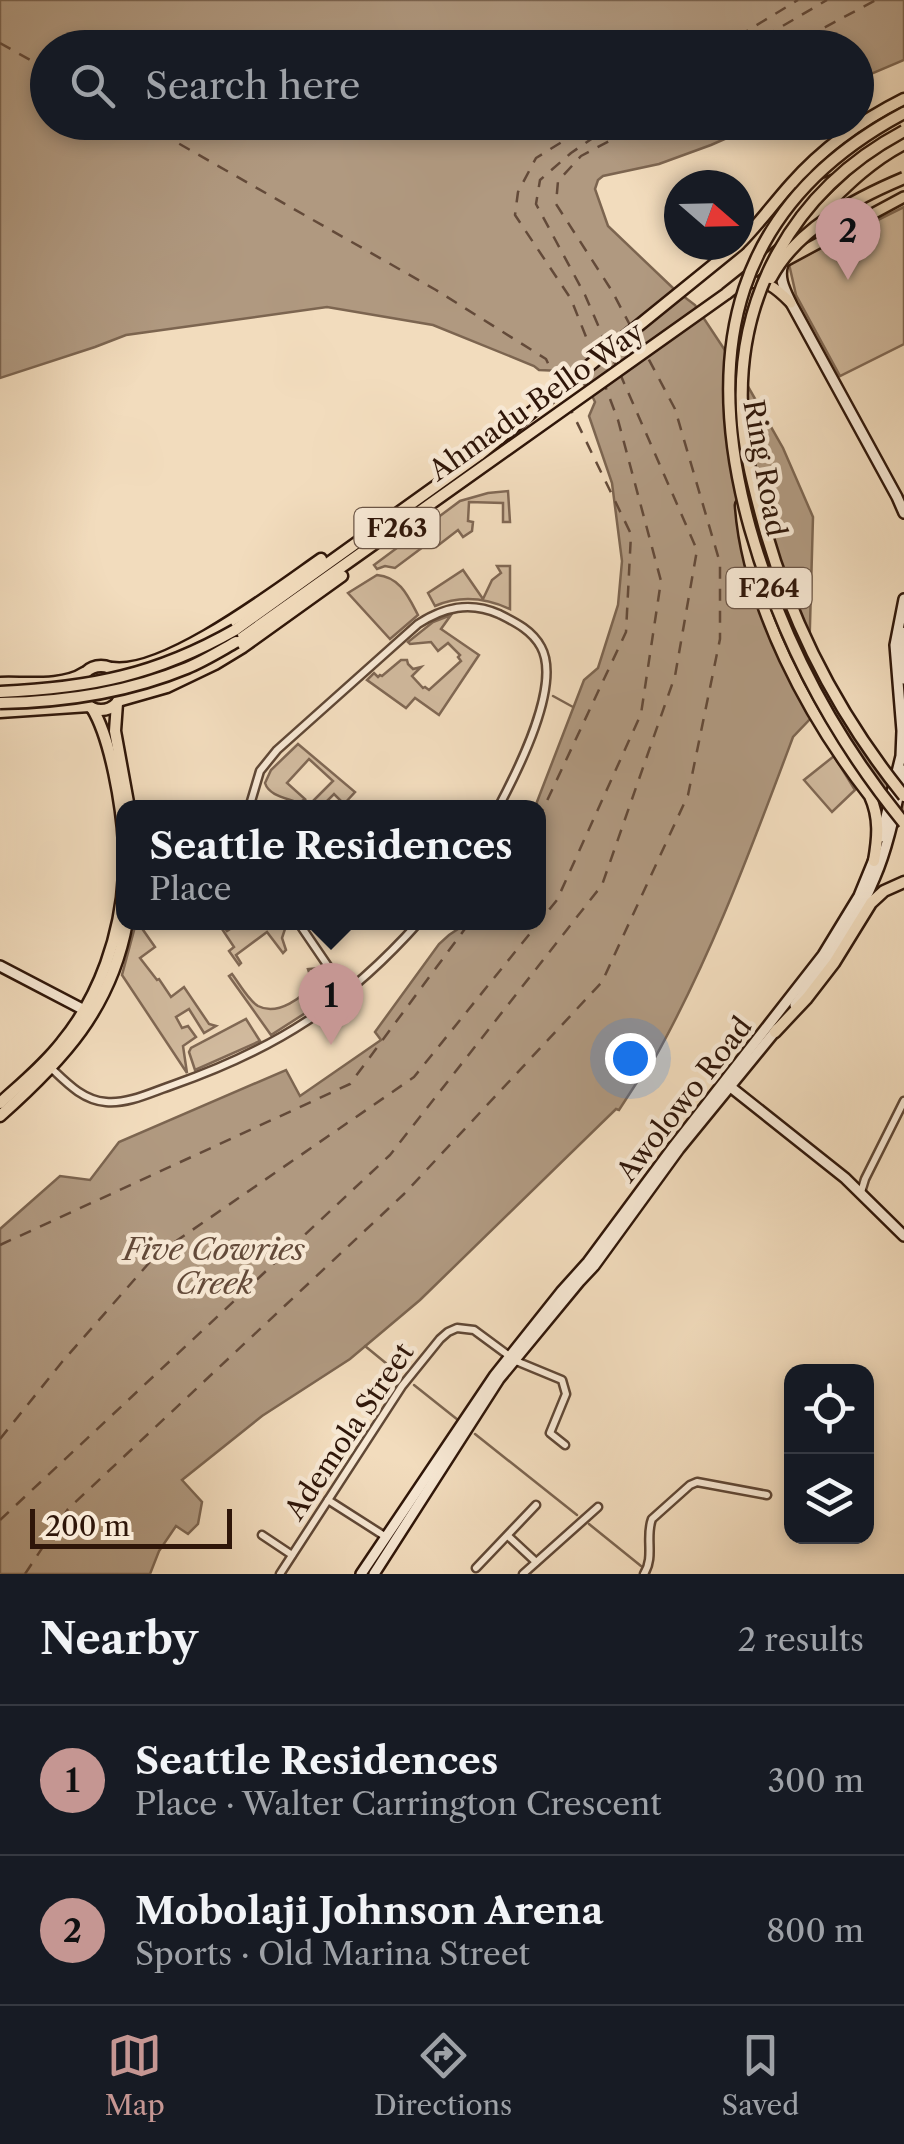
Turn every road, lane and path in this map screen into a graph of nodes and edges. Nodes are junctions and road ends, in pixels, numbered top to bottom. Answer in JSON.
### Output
{"nodes":[{"id":1,"x":904,"y":99,"type":"edge"},
{"id":2,"x":904,"y":113,"type":"edge"},
{"id":3,"x":874,"y":116,"type":"edge"},
{"id":4,"x":904,"y":122,"type":"edge"},
{"id":5,"x":874,"y":130,"type":"edge"},
{"id":6,"x":904,"y":131,"type":"edge"},
{"id":7,"x":874,"y":139,"type":"edge"},
{"id":8,"x":837,"y":140,"type":"edge"},
{"id":9,"x":860,"y":140,"type":"edge"},
{"id":10,"x":872,"y":140,"type":"edge"},
{"id":11,"x":904,"y":144,"type":"edge"},
{"id":12,"x":904,"y":178,"type":"edge"},
{"id":13,"x":790,"y":184,"type":"junction"},
{"id":14,"x":904,"y":197,"type":"edge"},
{"id":15,"x":754,"y":226,"type":"edge"},
{"id":16,"x":721,"y":260,"type":"edge"},
{"id":17,"x":784,"y":261,"type":"junction"},
{"id":18,"x":744,"y":284,"type":"junction"},
{"id":19,"x":726,"y":294,"type":"junction"},
{"id":20,"x":790,"y":304,"type":"junction"},
{"id":21,"x":755,"y":311,"type":"junction"},
{"id":22,"x":889,"y":484,"type":"junction"},
{"id":23,"x":740,"y":493,"type":"junction"},
{"id":24,"x":904,"y":493,"type":"edge"},
{"id":25,"x":904,"y":513,"type":"edge"},
{"id":26,"x":349,"y":547,"type":"junction"},
{"id":27,"x":361,"y":554,"type":"junction"},
{"id":28,"x":904,"y":599,"type":"edge"},
{"id":29,"x":904,"y":622,"type":"edge"},
{"id":30,"x":236,"y":636,"type":"junction"},
{"id":31,"x":112,"y":668,"type":"junction"},
{"id":32,"x":85,"y":672,"type":"junction"},
{"id":33,"x":904,"y":679,"type":"edge"},
{"id":34,"x":0,"y":683,"type":"edge"},
{"id":35,"x":0,"y":692,"type":"edge"},
{"id":36,"x":117,"y":702,"type":"junction"},
{"id":37,"x":0,"y":703,"type":"edge"},
{"id":38,"x":90,"y":707,"type":"junction"},
{"id":39,"x":0,"y":712,"type":"edge"},
{"id":40,"x":901,"y":775,"type":"edge"},
{"id":41,"x":904,"y":796,"type":"edge"},
{"id":42,"x":118,"y":800,"type":"edge"},
{"id":43,"x":128,"y":800,"type":"edge"},
{"id":44,"x":251,"y":800,"type":"edge"},
{"id":45,"x":502,"y":800,"type":"edge"},
{"id":46,"x":889,"y":815,"type":"junction"},
{"id":47,"x":904,"y":823,"type":"edge"},
{"id":48,"x":874,"y":861,"type":"junction"},
{"id":49,"x":904,"y":882,"type":"edge"},
{"id":50,"x":116,"y":928,"type":"edge"},
{"id":51,"x":125,"y":930,"type":"edge"},
{"id":52,"x":303,"y":930,"type":"edge"},
{"id":53,"x":412,"y":930,"type":"edge"},
{"id":54,"x":0,"y":966,"type":"edge"},
{"id":55,"x":346,"y":994,"type":"junction"},
{"id":56,"x":88,"y":1012,"type":"junction"},
{"id":57,"x":775,"y":1032,"type":"junction"},
{"id":58,"x":48,"y":1065,"type":"junction"},
{"id":59,"x":727,"y":1084,"type":"junction"},
{"id":60,"x":904,"y":1100,"type":"edge"},
{"id":61,"x":0,"y":1102,"type":"edge"},
{"id":62,"x":0,"y":1116,"type":"edge"},
{"id":63,"x":861,"y":1192,"type":"junction"},
{"id":64,"x":904,"y":1236,"type":"edge"},
{"id":65,"x":513,"y":1359,"type":"junction"},
{"id":66,"x":565,"y":1446,"type":"dead end"},
{"id":67,"x":767,"y":1495,"type":"dead end"},
{"id":68,"x":328,"y":1500,"type":"junction"},
{"id":69,"x":536,"y":1505,"type":"dead end"},
{"id":70,"x":598,"y":1507,"type":"dead end"},
{"id":71,"x":262,"y":1535,"type":"dead end"},
{"id":72,"x":508,"y":1536,"type":"junction"},
{"id":73,"x":389,"y":1540,"type":"junction"},
{"id":74,"x":292,"y":1555,"type":"junction"},
{"id":75,"x":536,"y":1562,"type":"junction"},
{"id":76,"x":476,"y":1568,"type":"dead end"},
{"id":77,"x":280,"y":1574,"type":"edge"},
{"id":78,"x":361,"y":1574,"type":"edge"},
{"id":79,"x":374,"y":1574,"type":"edge"},
{"id":80,"x":523,"y":1574,"type":"edge"},
{"id":81,"x":644,"y":1574,"type":"edge"}],
"edges":[{"from":1,"to":3,"type":"highway","name":"Ahmadu Bello Way","number":"F263"},
{"from":2,"to":5,"type":"highway","name":"Ring Road","number":"F264","bridge":true},
{"from":4,"to":7,"type":"highway"},
{"from":6,"to":21,"type":"highway","number":"F264","bridge":true},
{"from":8,"to":13,"type":"highway","name":"Ahmadu Bello Way","number":"F263"},
{"from":9,"to":23,"type":"highway","name":"Ring Road","number":"F264","bridge":true},
{"from":10,"to":13,"type":"highway"},
{"from":11,"to":19,"type":"highway","name":"Ahmadu Bello Way","number":"F263"},
{"from":12,"to":21,"type":"highway","bridge":true},
{"from":13,"to":15,"type":"highway","name":"Ahmadu Bello Way","number":"F263"},
{"from":14,"to":17,"type":"main road"},
{"from":16,"to":26,"type":"highway","name":"Ahmadu Bello Way","number":"F263"},
{"from":17,"to":18,"type":"main road"},
{"from":17,"to":20,"type":"main road"},
{"from":18,"to":19,"type":"main road"},
{"from":18,"to":20,"type":"main road"},
{"from":19,"to":27,"type":"highway","name":"Ahmadu Bello Way","number":"F263"},
{"from":20,"to":22,"type":"main road"},
{"from":21,"to":41,"type":"highway","name":"Ring Road","number":"F264","bridge":true},
{"from":22,"to":24,"type":"main road"},
{"from":22,"to":25,"type":"main road"},
{"from":23,"to":47,"type":"highway","name":"Ring Road","number":"F264","bridge":true},
{"from":23,"to":48,"type":"highway","bridge":true},
{"from":26,"to":30,"type":"highway","name":"Ahmadu Bello Way","number":"F263"},
{"from":26,"to":31,"type":"highway"},
{"from":27,"to":30,"type":"highway","name":"Ahmadu Bello Way","number":"F263"},
{"from":27,"to":36,"type":"highway"},
{"from":28,"to":40,"type":"main road","name":"Awolowo Road"},
{"from":29,"to":33,"type":"main road"},
{"from":30,"to":35,"type":"highway","name":"Ahmadu Bello Way","number":"F263","bridge":true},
{"from":30,"to":37,"type":"highway","name":"Ahmadu Bello Way","number":"F263","bridge":true},
{"from":31,"to":32,"type":"highway"},
{"from":31,"to":36,"type":"highway"},
{"from":32,"to":34,"type":"highway"},
{"from":32,"to":38,"type":"highway"},
{"from":36,"to":38,"type":"highway"},
{"from":36,"to":43,"type":"highway"},
{"from":38,"to":39,"type":"highway"},
{"from":38,"to":42,"type":"highway"},
{"from":40,"to":46,"type":"main road","name":"Awolowo Road","bridge":true},
{"from":44,"to":45,"type":"street"},
{"from":46,"to":48,"type":"main road","name":"Awolowo Road"},
{"from":46,"to":57,"type":"main road","name":"Awolowo Road"},
{"from":48,"to":59,"type":"main road","name":"Awolowo Road"},
{"from":49,"to":57,"type":"highway"},
{"from":50,"to":56,"type":"highway"},
{"from":51,"to":56,"type":"highway"},
{"from":52,"to":55,"type":"street"},
{"from":53,"to":55,"type":"street"},
{"from":54,"to":56,"type":"main road"},
{"from":55,"to":58,"type":"street"},
{"from":56,"to":58,"type":"highway"},
{"from":57,"to":59,"type":"main road","name":"Awolowo Road"},
{"from":58,"to":61,"type":"highway"},
{"from":58,"to":62,"type":"highway"},
{"from":59,"to":63,"type":"main road"},
{"from":59,"to":65,"type":"main road","name":"Awolowo Road"},
{"from":60,"to":63,"type":"street"},
{"from":63,"to":64,"type":"main road"},
{"from":65,"to":66,"type":"street"},
{"from":65,"to":68,"type":"street","name":"Ademola Street"},
{"from":65,"to":73,"type":"main road","name":"Awolowo Road"},
{"from":67,"to":81,"type":"street"},
{"from":68,"to":73,"type":"street"},
{"from":68,"to":74,"type":"street","name":"Ademola Street"},
{"from":69,"to":72,"type":"street"},
{"from":70,"to":75,"type":"street"},
{"from":71,"to":74,"type":"street"},
{"from":72,"to":75,"type":"street"},
{"from":72,"to":76,"type":"street"},
{"from":73,"to":78,"type":"main road","name":"Awolowo Road"},
{"from":73,"to":79,"type":"main road","name":"Awolowo Road"},
{"from":74,"to":77,"type":"street","name":"Ademola Street"},
{"from":75,"to":80,"type":"street"}]}
